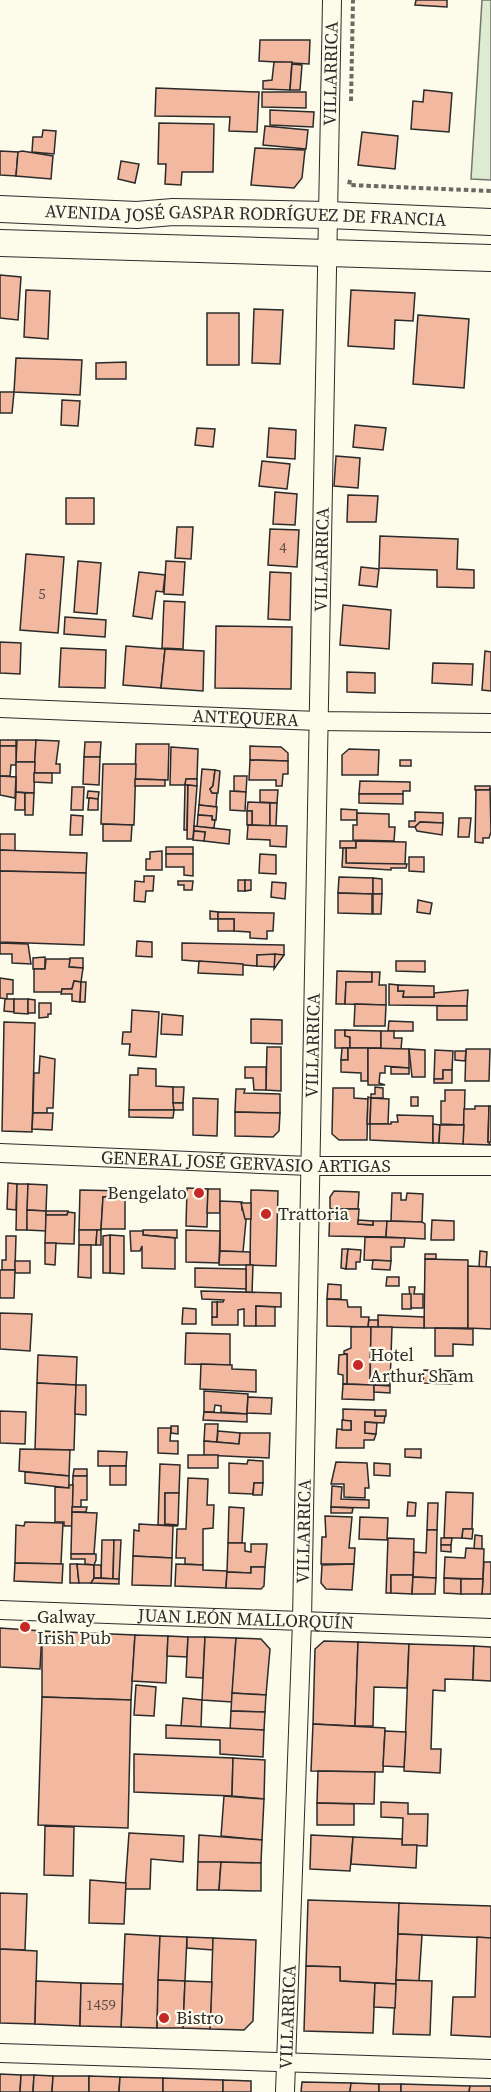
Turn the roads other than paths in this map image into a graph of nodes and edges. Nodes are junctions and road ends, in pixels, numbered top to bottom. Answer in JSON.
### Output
{"nodes":[{"id":1,"x":332,"y":0,"type":"edge"},
{"id":2,"x":0,"y":209,"type":"edge"},
{"id":3,"x":328,"y":215,"type":"junction"},
{"id":4,"x":491,"y":222,"type":"edge"},
{"id":5,"x":0,"y":243,"type":"edge"},
{"id":6,"x":327,"y":251,"type":"junction"},
{"id":7,"x":491,"y":258,"type":"edge"},
{"id":8,"x":0,"y":708,"type":"edge"},
{"id":9,"x":318,"y":721,"type":"junction"},
{"id":10,"x":491,"y":723,"type":"edge"},
{"id":11,"x":0,"y":1153,"type":"edge"},
{"id":12,"x":310,"y":1166,"type":"junction"},
{"id":13,"x":491,"y":1166,"type":"edge"},
{"id":14,"x":0,"y":1610,"type":"edge"},
{"id":15,"x":302,"y":1621,"type":"junction"},
{"id":16,"x":491,"y":1628,"type":"edge"},
{"id":17,"x":0,"y":2053,"type":"edge"},
{"id":18,"x":285,"y":2064,"type":"junction"},
{"id":19,"x":491,"y":2069,"type":"edge"},
{"id":20,"x":285,"y":2092,"type":"edge"}],
"edges":[{"from":1,"to":3,"type":"street","name":"VILLARRICA"},
{"from":2,"to":3,"type":"main road","name":"AVENIDA JOSÉ GASPAR RODRÍGUEZ DE FRANCIA"},
{"from":3,"to":4,"type":"main road","name":"AVENIDA JOSÉ GASPAR RODRÍGUEZ DE FRANCIA"},
{"from":3,"to":6,"type":"street","name":"VILLARRICA"},
{"from":5,"to":6,"type":"main road","name":"AVENIDA JOSÉ GASPAR RODRÍGUEZ DE FRANCIA"},
{"from":6,"to":7,"type":"main road","name":"AVENIDA JOSÉ GASPAR RODRÍGUEZ DE FRANCIA"},
{"from":6,"to":9,"type":"street","name":"VILLARRICA"},
{"from":8,"to":9,"type":"street","name":"ANTEQUERA"},
{"from":9,"to":10,"type":"street","name":"ANTEQUERA"},
{"from":9,"to":12,"type":"street","name":"VILLARRICA"},
{"from":11,"to":12,"type":"street","name":"GENERAL JOSÉ GERVASIO ARTIGAS"},
{"from":12,"to":13,"type":"street","name":"GENERAL JOSÉ GERVASIO ARTIGAS"},
{"from":12,"to":15,"type":"street","name":"VILLARRICA"},
{"from":14,"to":15,"type":"street","name":"JUAN LEÓN MALLORQUÍN"},
{"from":15,"to":16,"type":"street","name":"JUAN LEÓN MALLORQUÍN"},
{"from":15,"to":18,"type":"street","name":"VILLARRICA"},
{"from":17,"to":18,"type":"street"},
{"from":18,"to":19,"type":"street"},
{"from":18,"to":20,"type":"street","name":"VILLARRICA"}]}
